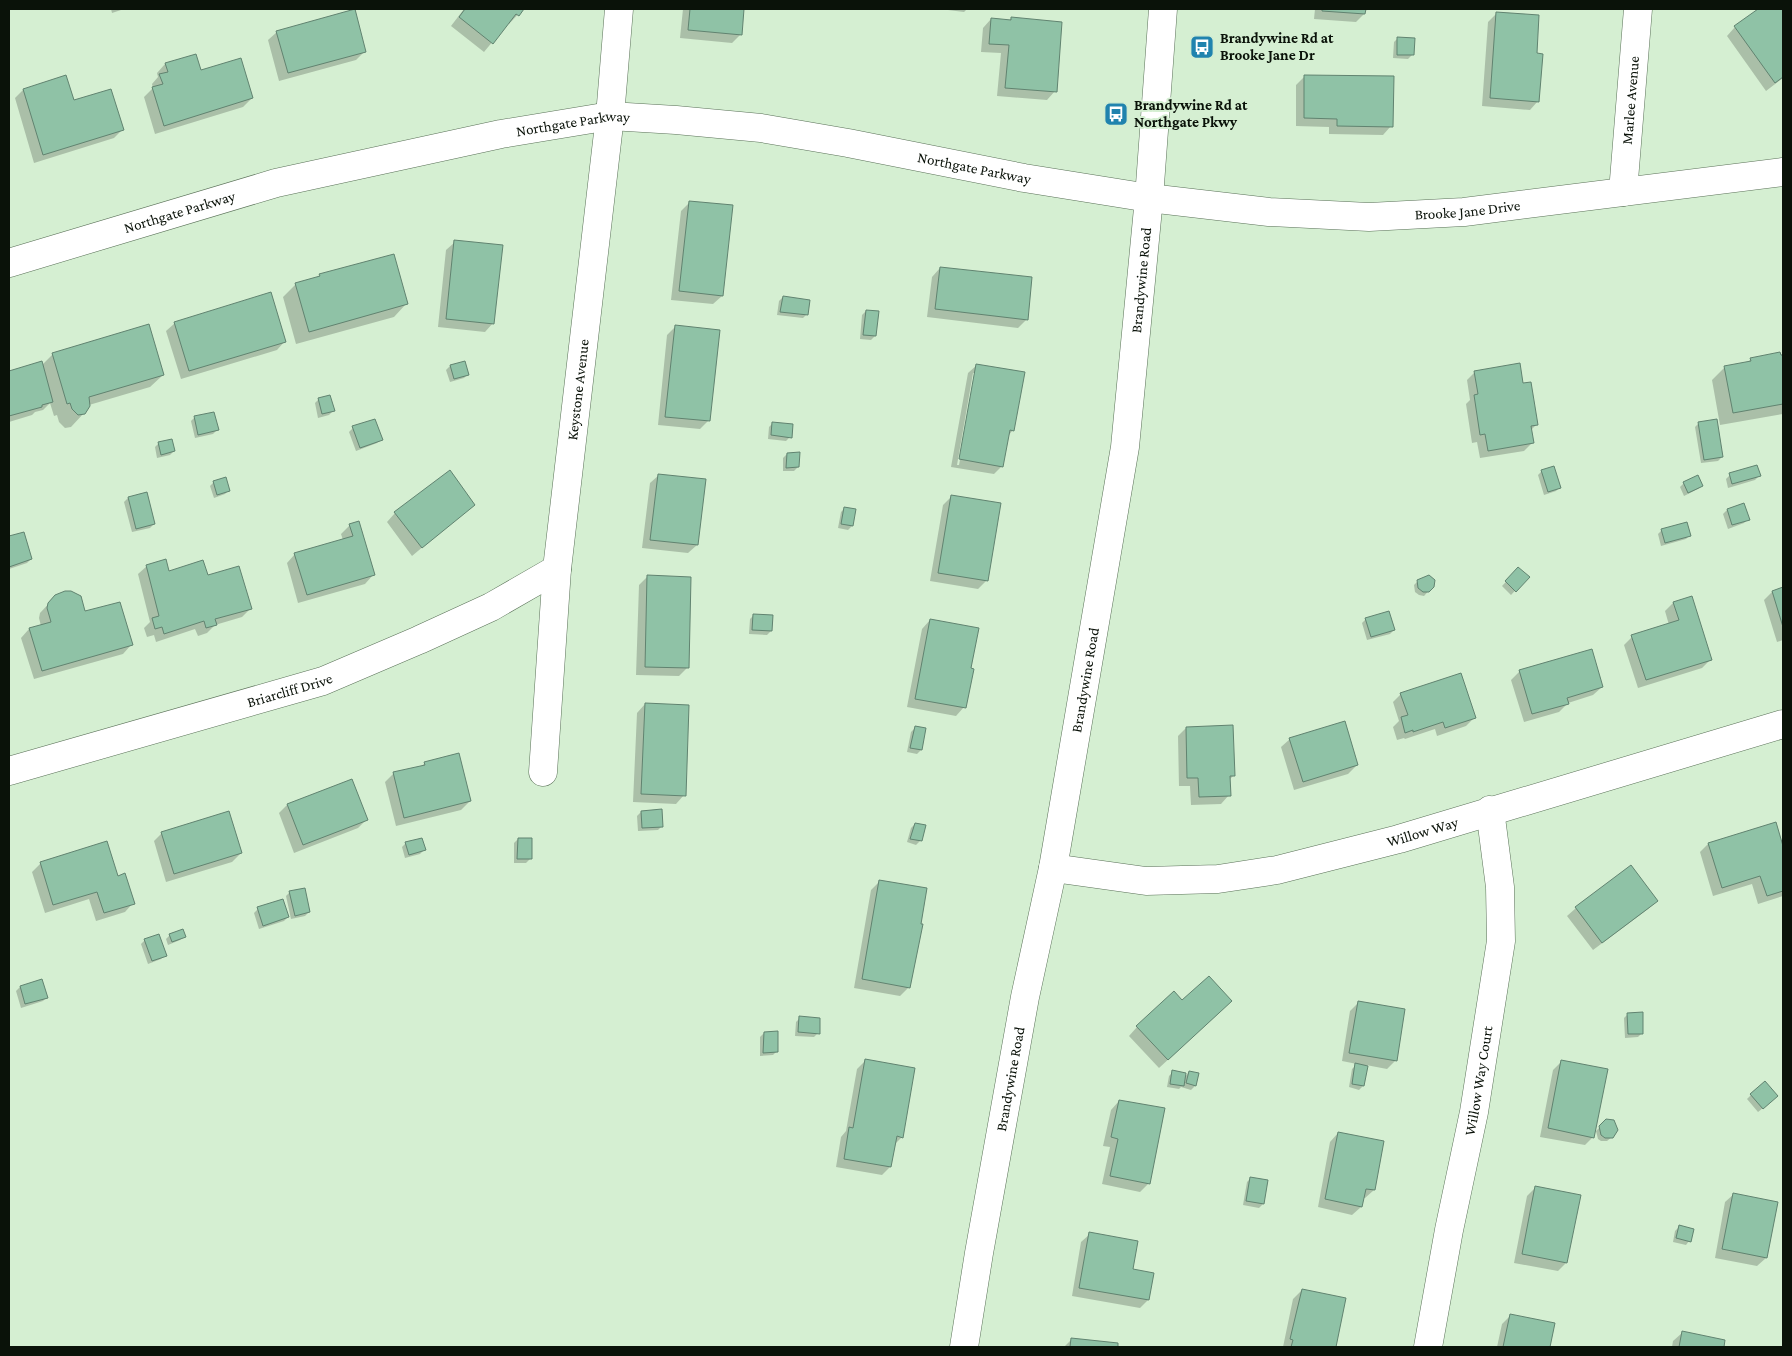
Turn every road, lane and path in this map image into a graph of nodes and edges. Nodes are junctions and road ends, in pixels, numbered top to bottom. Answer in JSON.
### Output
{"nodes":[{"id":1,"x":619,"y":9,"type":"edge"},
{"id":2,"x":1163,"y":9,"type":"edge"},
{"id":3,"x":1638,"y":9,"type":"edge"},
{"id":4,"x":610,"y":116,"type":"junction"},
{"id":5,"x":1783,"y":172,"type":"edge"},
{"id":6,"x":1623,"y":192,"type":"junction"},
{"id":7,"x":1150,"y":198,"type":"junction"},
{"id":8,"x":9,"y":263,"type":"edge"},
{"id":9,"x":557,"y":568,"type":"junction"},
{"id":10,"x":1783,"y":724,"type":"edge"},
{"id":11,"x":9,"y":772,"type":"edge"},
{"id":12,"x":543,"y":772,"type":"dead end"},
{"id":13,"x":1490,"y":810,"type":"junction"},
{"id":14,"x":1053,"y":868,"type":"junction"},
{"id":15,"x":964,"y":1347,"type":"edge"},
{"id":16,"x":1428,"y":1347,"type":"edge"}],
"edges":[{"from":1,"to":4,"type":"street","name":"Keystone Avenue"},
{"from":2,"to":7,"type":"street","name":"Brandywine Road"},
{"from":3,"to":6,"type":"street","name":"Marlee Avenue"},
{"from":4,"to":7,"type":"street","name":"Northgate Parkway"},
{"from":4,"to":8,"type":"street","name":"Northgate Parkway"},
{"from":4,"to":9,"type":"street","name":"Keystone Avenue"},
{"from":5,"to":6,"type":"street","name":"Brooke Jane Drive"},
{"from":6,"to":7,"type":"street","name":"Brooke Jane Drive"},
{"from":7,"to":14,"type":"street","name":"Brandywine Road"},
{"from":9,"to":11,"type":"street","name":"Briarcliff Drive"},
{"from":9,"to":12,"type":"street","name":"Keystone Avenue"},
{"from":10,"to":13,"type":"street","name":"Willow Way"},
{"from":13,"to":14,"type":"street","name":"Willow Way"},
{"from":13,"to":16,"type":"street","name":"Willow Way Court"},
{"from":14,"to":15,"type":"street","name":"Brandywine Road"}]}
